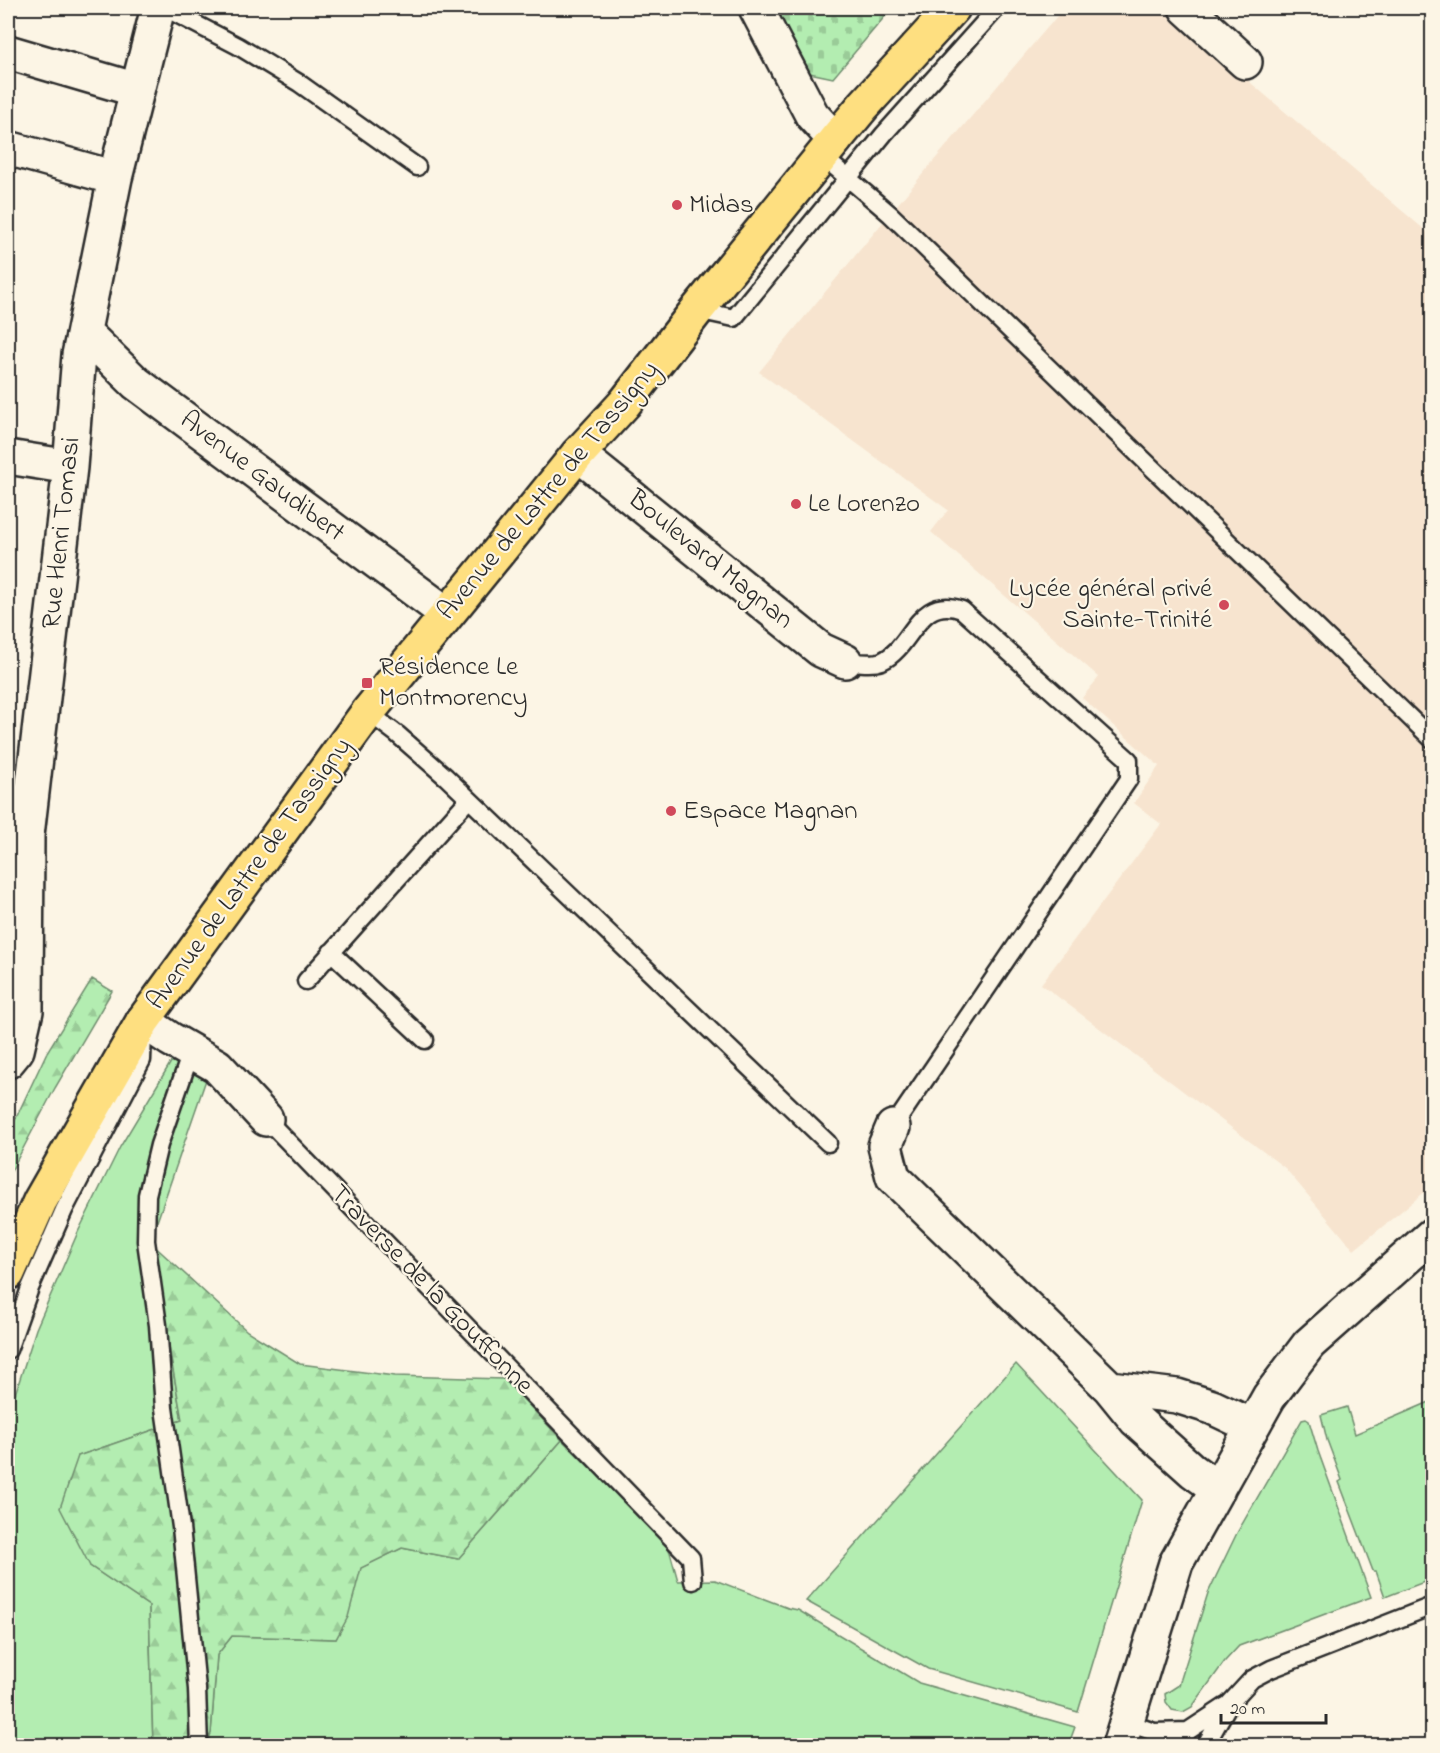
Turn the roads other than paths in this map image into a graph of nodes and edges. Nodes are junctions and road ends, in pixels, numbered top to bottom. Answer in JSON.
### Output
{"nodes":[{"id":1,"x":158,"y":8,"type":"edge"},
{"id":2,"x":165,"y":8,"type":"edge"},
{"id":3,"x":756,"y":8,"type":"edge"},
{"id":4,"x":953,"y":8,"type":"edge"},
{"id":5,"x":997,"y":8,"type":"edge"},
{"id":6,"x":1186,"y":8,"type":"edge"},
{"id":7,"x":8,"y":52,"type":"edge"},
{"id":8,"x":1245,"y":62,"type":"dead end"},
{"id":9,"x":137,"y":90,"type":"junction"},
{"id":10,"x":8,"y":148,"type":"edge"},
{"id":11,"x":829,"y":148,"type":"junction"},
{"id":12,"x":417,"y":167,"type":"dead end"},
{"id":13,"x":848,"y":177,"type":"junction"},
{"id":14,"x":115,"y":178,"type":"junction"},
{"id":15,"x":697,"y":310,"type":"junction"},
{"id":16,"x":84,"y":332,"type":"junction"},
{"id":17,"x":578,"y":454,"type":"junction"},
{"id":18,"x":8,"y":457,"type":"edge"},
{"id":19,"x":70,"y":467,"type":"junction"},
{"id":20,"x":447,"y":614,"type":"junction"},
{"id":21,"x":845,"y":661,"type":"joint"},
{"id":22,"x":368,"y":712,"type":"junction"},
{"id":23,"x":1432,"y":739,"type":"edge"},
{"id":24,"x":470,"y":800,"type":"junction"},
{"id":25,"x":17,"y":832,"type":"edge"},
{"id":26,"x":332,"y":952,"type":"junction"},
{"id":27,"x":306,"y":981,"type":"dead end"},
{"id":28,"x":143,"y":1021,"type":"junction"},
{"id":29,"x":425,"y":1040,"type":"dead end"},
{"id":30,"x":190,"y":1050,"type":"junction"},
{"id":31,"x":8,"y":1061,"type":"edge"},
{"id":32,"x":266,"y":1119,"type":"joint"},
{"id":33,"x":893,"y":1127,"type":"joint"},
{"id":34,"x":828,"y":1143,"type":"dead end"},
{"id":35,"x":1432,"y":1236,"type":"edge"},
{"id":36,"x":8,"y":1273,"type":"edge"},
{"id":37,"x":8,"y":1350,"type":"edge"},
{"id":38,"x":1110,"y":1388,"type":"junction"},
{"id":39,"x":1252,"y":1426,"type":"junction"},
{"id":40,"x":1218,"y":1489,"type":"junction"},
{"id":41,"x":693,"y":1581,"type":"dead end"},
{"id":42,"x":1432,"y":1606,"type":"edge"},
{"id":43,"x":1229,"y":1704,"type":"junction"},
{"id":44,"x":1123,"y":1734,"type":"edge"},
{"id":45,"x":199,"y":1746,"type":"edge"},
{"id":46,"x":1205,"y":1746,"type":"edge"}],
"edges":[{"from":1,"to":9,"type":"street","name":"Rue Henri Tomasi"},
{"from":2,"to":12,"type":"lane"},
{"from":3,"to":11,"type":"street"},
{"from":4,"to":11,"type":"main road","name":"Avenue de Lattre de Tassigny"},
{"from":5,"to":13,"type":"lane"},
{"from":6,"to":8,"type":"street"},
{"from":7,"to":9,"type":"street"},
{"from":9,"to":14,"type":"street","name":"Rue Henri Tomasi"},
{"from":10,"to":14,"type":"street"},
{"from":11,"to":13,"type":"lane"},
{"from":11,"to":15,"type":"main road","name":"Avenue de Lattre de Tassigny"},
{"from":13,"to":15,"type":"lane"},
{"from":13,"to":23,"type":"lane"},
{"from":14,"to":16,"type":"street","name":"Rue Henri Tomasi"},
{"from":15,"to":17,"type":"main road","name":"Avenue de Lattre de Tassigny"},
{"from":16,"to":19,"type":"street","name":"Rue Henri Tomasi"},
{"from":16,"to":20,"type":"street","name":"Avenue Gaudibert"},
{"from":17,"to":20,"type":"main road","name":"Avenue de Lattre de Tassigny"},
{"from":17,"to":21,"type":"street","name":"Boulevard Magnan"},
{"from":18,"to":19,"type":"street"},
{"from":19,"to":25,"type":"street","name":"Rue Henri Tomasi"},
{"from":20,"to":22,"type":"main road","name":"Avenue de Lattre de Tassigny"},
{"from":21,"to":33,"type":"lane"},
{"from":22,"to":24,"type":"lane"},
{"from":22,"to":28,"type":"main road","name":"Avenue de Lattre de Tassigny"},
{"from":24,"to":26,"type":"lane"},
{"from":24,"to":34,"type":"lane"},
{"from":25,"to":31,"type":"street","name":"Rue Henri Tomasi"},
{"from":26,"to":27,"type":"lane"},
{"from":26,"to":29,"type":"lane"},
{"from":28,"to":30,"type":"street","name":"Traverse de la Gouffonne"},
{"from":28,"to":36,"type":"main road","name":"Avenue de Lattre de Tassigny"},
{"from":28,"to":37,"type":"lane"},
{"from":30,"to":32,"type":"street","name":"Traverse de la Gouffonne"},
{"from":30,"to":45,"type":"lane"},
{"from":32,"to":41,"type":"lane","name":"Traverse de la Gouffonne"},
{"from":33,"to":38,"type":"street"},
{"from":35,"to":39,"type":"street"},
{"from":38,"to":39,"type":"street"},
{"from":38,"to":40,"type":"street"},
{"from":39,"to":40,"type":"street"},
{"from":40,"to":44,"type":"street"},
{"from":42,"to":43,"type":"lane"},
{"from":43,"to":44,"type":"lane"},
{"from":43,"to":46,"type":"lane"}]}
